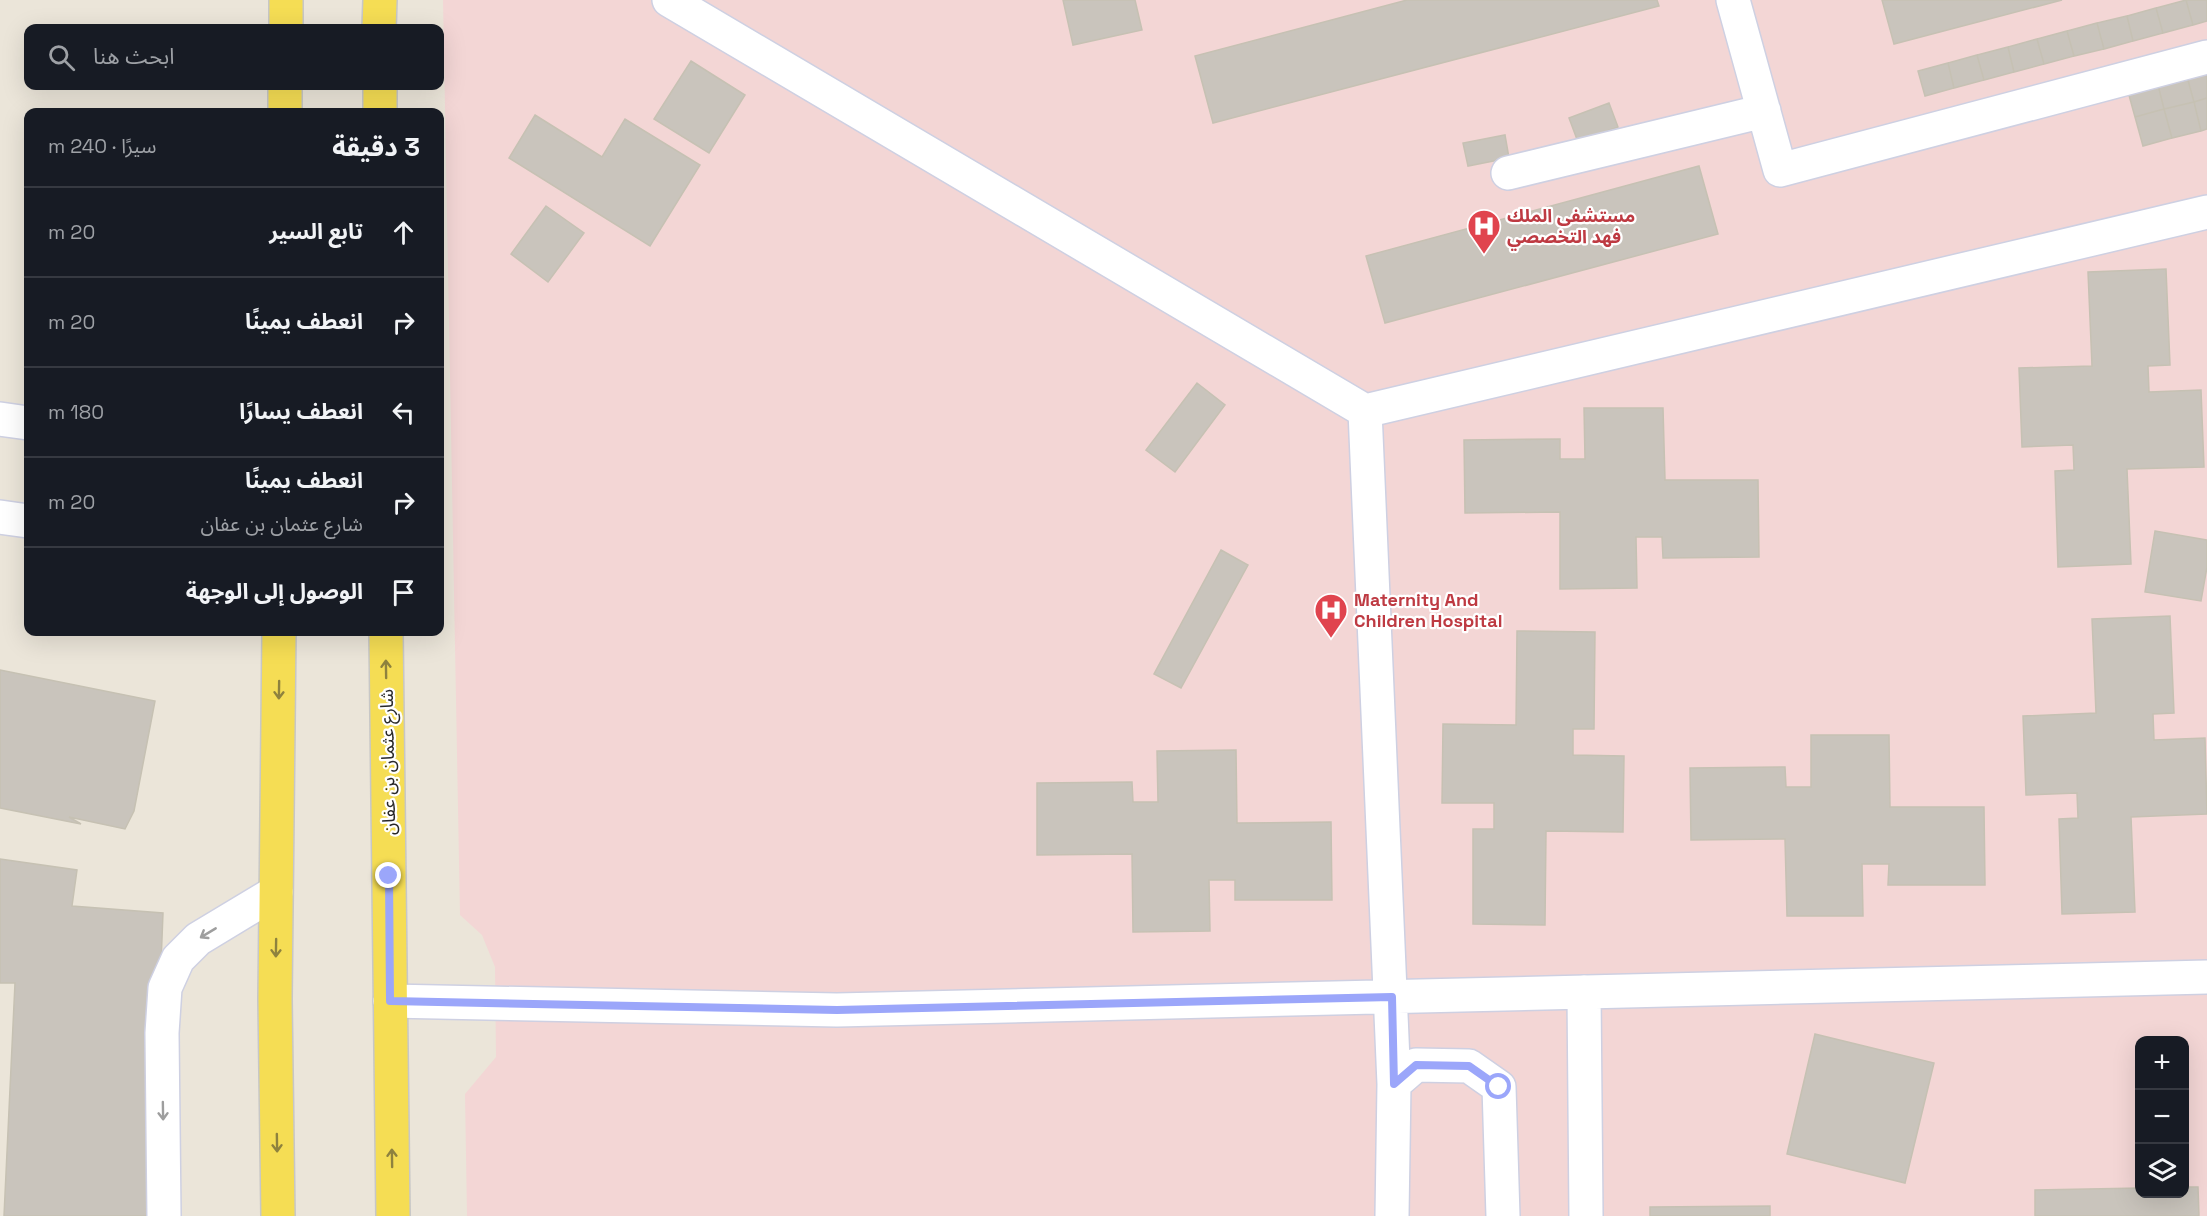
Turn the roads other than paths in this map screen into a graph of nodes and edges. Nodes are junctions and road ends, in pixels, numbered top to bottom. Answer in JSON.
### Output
{"nodes":[{"id":1,"x":286,"y":0,"type":"edge"},
{"id":2,"x":380,"y":0,"type":"edge"},
{"id":3,"x":669,"y":0,"type":"edge"},
{"id":4,"x":1733,"y":0,"type":"edge"},
{"id":5,"x":286,"y":24,"type":"edge"},
{"id":6,"x":379,"y":24,"type":"edge"},
{"id":7,"x":2207,"y":57,"type":"edge"},
{"id":8,"x":285,"y":90,"type":"edge"},
{"id":9,"x":380,"y":90,"type":"edge"},
{"id":10,"x":285,"y":108,"type":"edge"},
{"id":11,"x":380,"y":108,"type":"edge"},
{"id":12,"x":1764,"y":111,"type":"junction"},
{"id":13,"x":1508,"y":173,"type":"dead end"},
{"id":14,"x":2207,"y":212,"type":"edge"},
{"id":15,"x":1365,"y":411,"type":"junction"},
{"id":16,"x":0,"y":419,"type":"edge"},
{"id":17,"x":24,"y":422,"type":"edge"},
{"id":18,"x":0,"y":517,"type":"edge"},
{"id":19,"x":24,"y":520,"type":"edge"},
{"id":20,"x":279,"y":636,"type":"edge"},
{"id":21,"x":386,"y":636,"type":"edge"},
{"id":22,"x":276,"y":892,"type":"junction"},
{"id":23,"x":2207,"y":978,"type":"edge"},
{"id":24,"x":1584,"y":992,"type":"junction"},
{"id":25,"x":1392,"y":997,"type":"junction"},
{"id":26,"x":390,"y":1001,"type":"junction"},
{"id":27,"x":1394,"y":1084,"type":"junction"},
{"id":28,"x":164,"y":1216,"type":"edge"},
{"id":29,"x":278,"y":1216,"type":"edge"},
{"id":30,"x":393,"y":1216,"type":"edge"},
{"id":31,"x":1392,"y":1216,"type":"edge"},
{"id":32,"x":1503,"y":1216,"type":"edge"},
{"id":33,"x":1587,"y":1216,"type":"edge"}],
"edges":[{"from":1,"to":5,"type":"main road"},
{"from":2,"to":6,"type":"main road"},
{"from":3,"to":15,"type":"street"},
{"from":4,"to":12,"type":"street"},
{"from":7,"to":12,"type":"street"},
{"from":8,"to":10,"type":"main road"},
{"from":9,"to":11,"type":"main road"},
{"from":12,"to":13,"type":"street"},
{"from":14,"to":15,"type":"street"},
{"from":15,"to":25,"type":"street"},
{"from":16,"to":17,"type":"street"},
{"from":18,"to":19,"type":"street"},
{"from":20,"to":22,"type":"main road","one_way":true},
{"from":26,"to":21,"type":"main road","name":"شارع عثمان بن عفان","one_way":true},
{"from":22,"to":28,"type":"street","one_way":true},
{"from":22,"to":29,"type":"main road","one_way":true},
{"from":23,"to":24,"type":"street"},
{"from":24,"to":25,"type":"street"},
{"from":24,"to":33,"type":"street"},
{"from":25,"to":26,"type":"street"},
{"from":25,"to":27,"type":"street"},
{"from":30,"to":26,"type":"main road","name":"شارع عثمان بن عفان","one_way":true},
{"from":27,"to":31,"type":"street"},
{"from":27,"to":32,"type":"street"}]}
